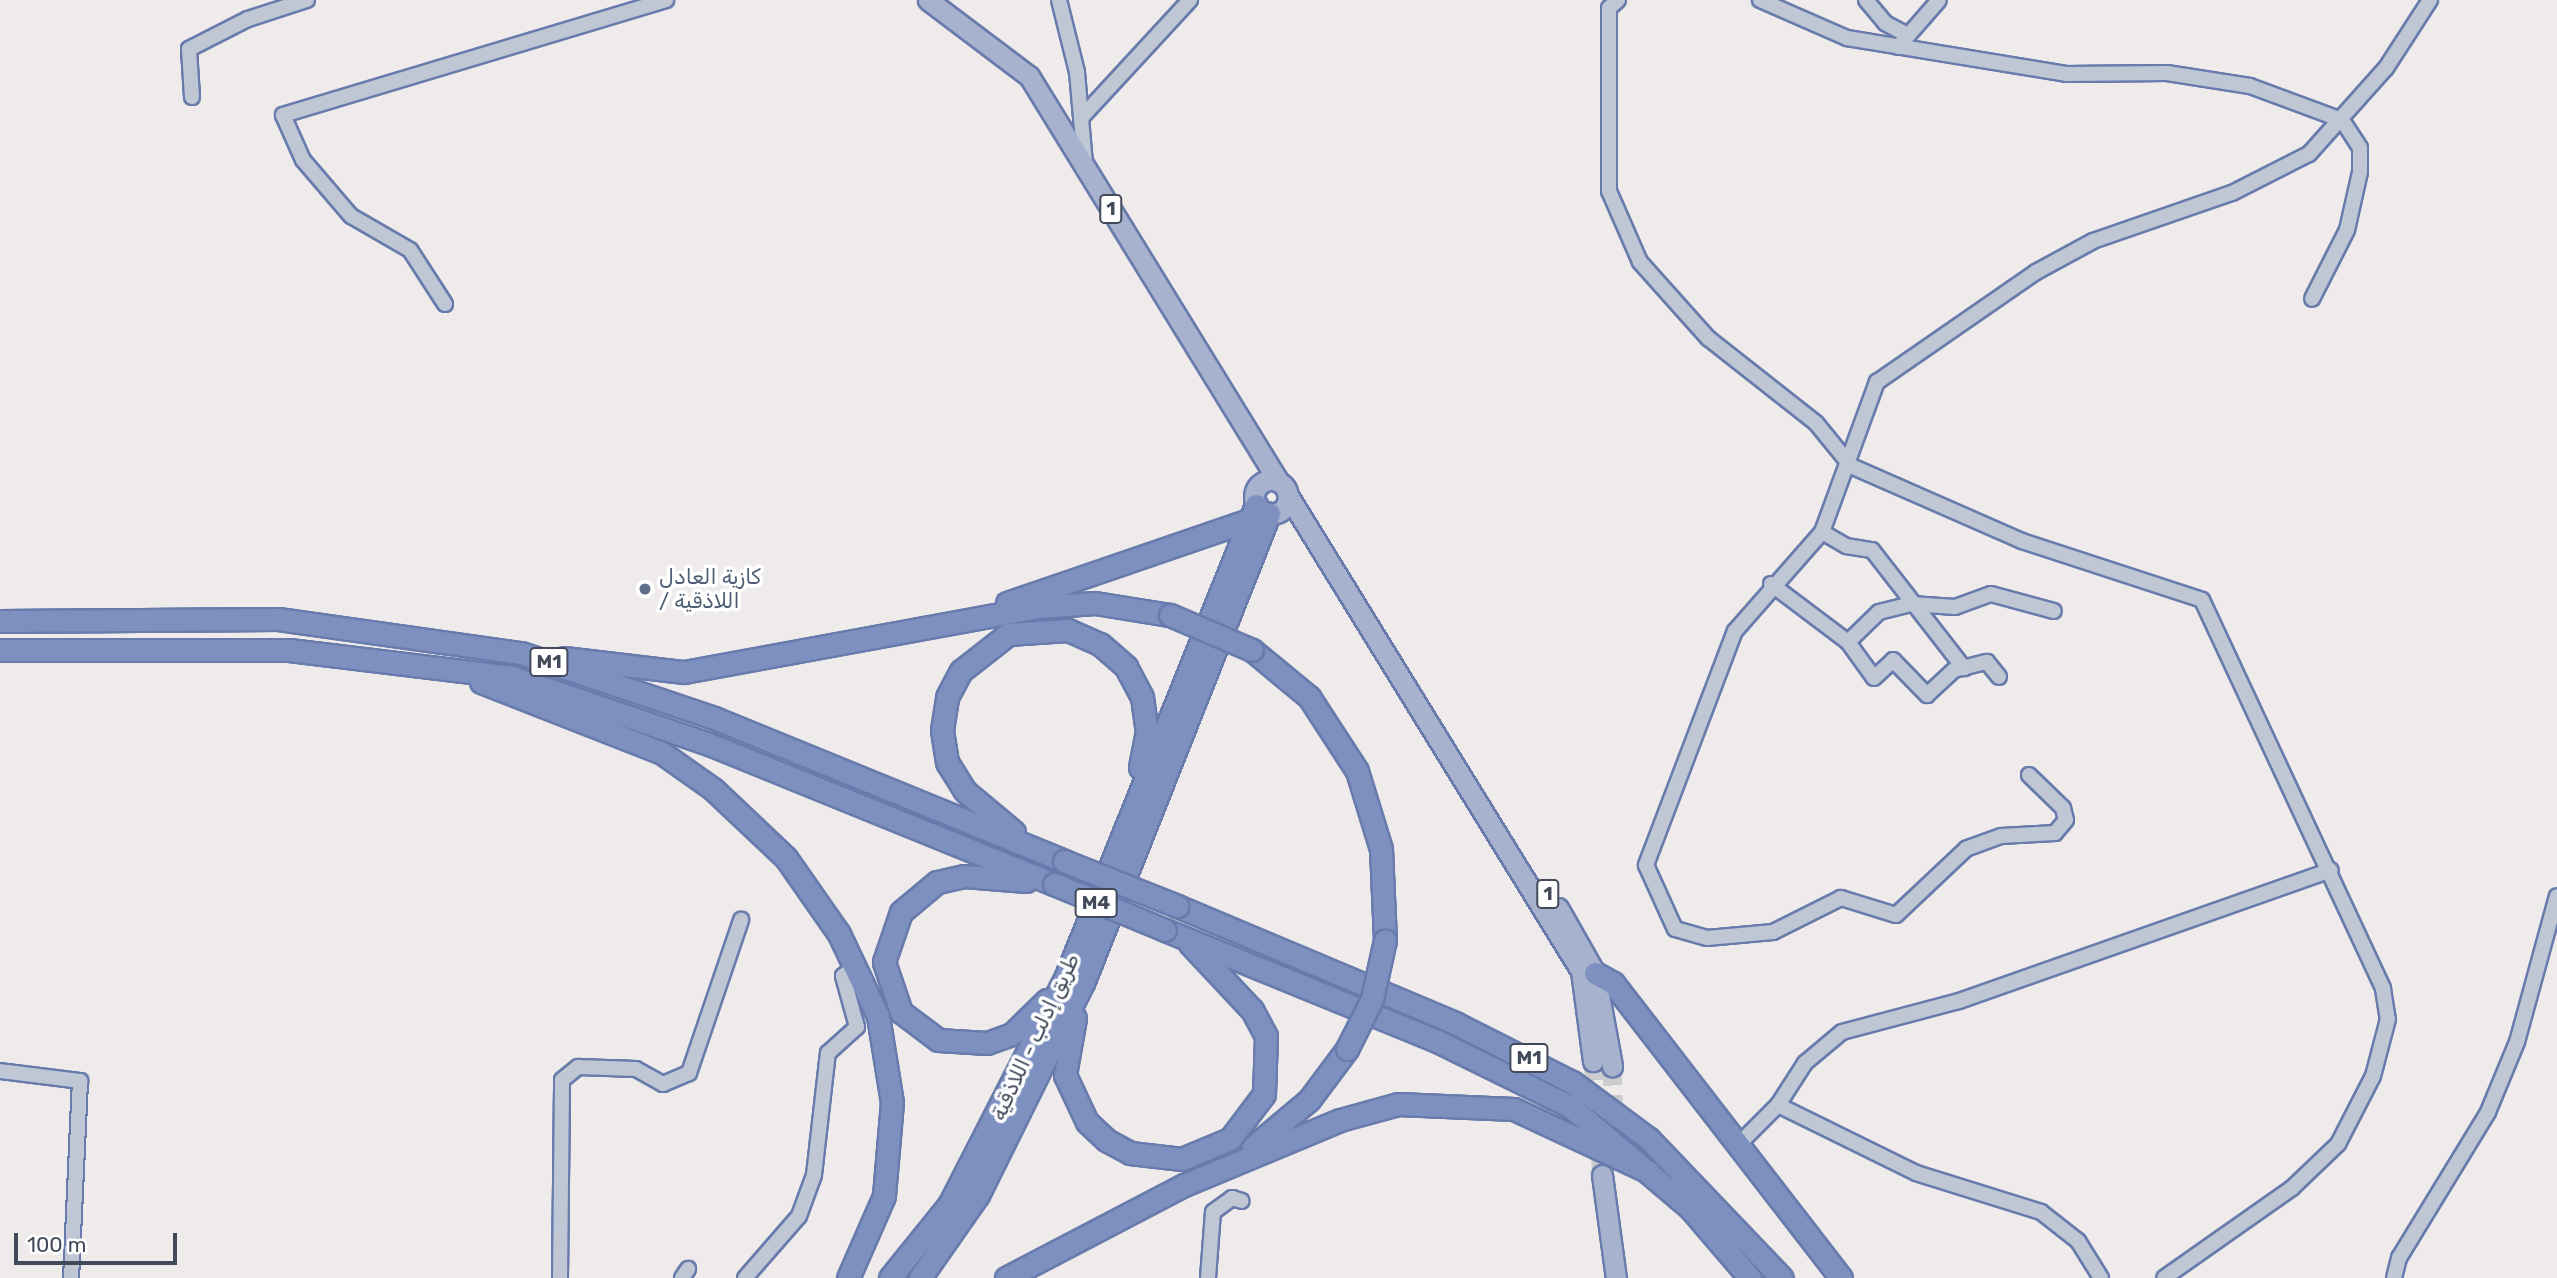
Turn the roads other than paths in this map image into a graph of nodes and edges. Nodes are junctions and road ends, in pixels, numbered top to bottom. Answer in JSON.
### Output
{"nodes":[{"id":1,"x":307,"y":0,"type":"edge"},
{"id":2,"x":666,"y":0,"type":"edge"},
{"id":3,"x":928,"y":0,"type":"edge"},
{"id":4,"x":1059,"y":0,"type":"edge"},
{"id":5,"x":1190,"y":0,"type":"edge"},
{"id":6,"x":1619,"y":0,"type":"edge"},
{"id":7,"x":1760,"y":0,"type":"edge"},
{"id":8,"x":1866,"y":0,"type":"edge"},
{"id":9,"x":1939,"y":0,"type":"edge"},
{"id":10,"x":2430,"y":0,"type":"edge"},
{"id":11,"x":1908,"y":35,"type":"junction"},
{"id":12,"x":1898,"y":47,"type":"junction"},
{"id":13,"x":192,"y":97,"type":"dead end"},
{"id":14,"x":1081,"y":118,"type":"junction"},
{"id":15,"x":2342,"y":120,"type":"junction"},
{"id":16,"x":1085,"y":166,"type":"junction"},
{"id":17,"x":2312,"y":299,"type":"dead end"},
{"id":18,"x":444,"y":304,"type":"dead end"},
{"id":19,"x":1257,"y":451,"type":"junction"},
{"id":20,"x":1851,"y":466,"type":"junction"},
{"id":21,"x":1283,"y":488,"type":"junction"},
{"id":22,"x":1261,"y":508,"type":"junction"},
{"id":23,"x":1305,"y":529,"type":"junction"},
{"id":24,"x":1822,"y":532,"type":"junction"},
{"id":25,"x":1771,"y":584,"type":"junction"},
{"id":26,"x":1912,"y":604,"type":"junction"},
{"id":27,"x":2054,"y":611,"type":"dead end"},
{"id":28,"x":955,"y":620,"type":"junction"},
{"id":29,"x":0,"y":621,"type":"edge"},
{"id":30,"x":1848,"y":642,"type":"junction"},
{"id":31,"x":0,"y":650,"type":"edge"},
{"id":32,"x":521,"y":653,"type":"junction"},
{"id":33,"x":419,"y":661,"type":"junction"},
{"id":34,"x":1964,"y":668,"type":"junction"},
{"id":35,"x":1999,"y":677,"type":"dead end"},
{"id":36,"x":2029,"y":775,"type":"dead end"},
{"id":37,"x":1121,"y":843,"type":"junction"},
{"id":38,"x":1064,"y":861,"type":"junction"},
{"id":39,"x":2331,"y":870,"type":"junction"},
{"id":40,"x":1054,"y":884,"type":"junction"},
{"id":41,"x":2557,"y":896,"type":"edge"},
{"id":42,"x":741,"y":920,"type":"dead end"},
{"id":43,"x":1175,"y":934,"type":"junction"},
{"id":44,"x":856,"y":966,"type":"junction"},
{"id":45,"x":1588,"y":972,"type":"junction"},
{"id":46,"x":1074,"y":979,"type":"junction"},
{"id":47,"x":1603,"y":1064,"type":"tunnel mouth"},
{"id":48,"x":0,"y":1071,"type":"edge"},
{"id":49,"x":1778,"y":1105,"type":"junction"},
{"id":50,"x":1740,"y":1143,"type":"junction"},
{"id":51,"x":1649,"y":1172,"type":"junction"},
{"id":52,"x":1609,"y":1176,"type":"tunnel mouth"},
{"id":53,"x":1184,"y":1185,"type":"junction"},
{"id":54,"x":1242,"y":1201,"type":"dead end"},
{"id":55,"x":72,"y":1278,"type":"edge"},
{"id":56,"x":560,"y":1278,"type":"edge"},
{"id":57,"x":745,"y":1278,"type":"edge"},
{"id":58,"x":848,"y":1278,"type":"edge"},
{"id":59,"x":890,"y":1278,"type":"edge"},
{"id":60,"x":920,"y":1278,"type":"edge"},
{"id":61,"x":1006,"y":1278,"type":"edge"},
{"id":62,"x":1208,"y":1278,"type":"edge"},
{"id":63,"x":1616,"y":1278,"type":"edge"},
{"id":64,"x":1750,"y":1278,"type":"edge"},
{"id":65,"x":1782,"y":1278,"type":"edge"},
{"id":66,"x":1840,"y":1278,"type":"edge"},
{"id":67,"x":2101,"y":1278,"type":"edge"},
{"id":68,"x":2164,"y":1278,"type":"edge"},
{"id":69,"x":2395,"y":1278,"type":"edge"}],
"edges":[{"from":1,"to":13,"type":"street"},
{"from":2,"to":18,"type":"street"},
{"from":3,"to":16,"type":"main road","number":"1"},
{"from":4,"to":14,"type":"street"},
{"from":5,"to":14,"type":"street"},
{"from":6,"to":20,"type":"street"},
{"from":7,"to":12,"type":"street"},
{"from":8,"to":11,"type":"street"},
{"from":9,"to":11,"type":"street"},
{"from":10,"to":15,"type":"street"},
{"from":11,"to":12,"type":"street"},
{"from":12,"to":15,"type":"street"},
{"from":14,"to":16,"type":"street"},
{"from":15,"to":17,"type":"street"},
{"from":15,"to":20,"type":"street"},
{"from":16,"to":19,"type":"main road","number":"1"},
{"from":19,"to":21,"type":"main road","number":"1"},
{"from":19,"to":22,"type":"main road","number":"1"},
{"from":20,"to":24,"type":"street"},
{"from":20,"to":39,"type":"street"},
{"from":21,"to":22,"type":"main road"},
{"from":21,"to":22,"type":"main road"},
{"from":21,"to":23,"type":"main road","number":"1"},
{"from":22,"to":23,"type":"main road","number":"1"},
{"from":22,"to":28,"type":"highway"},
{"from":22,"to":37,"type":"highway","name":"طريق إدلب - اللاذقية","number":"M4"},
{"from":22,"to":46,"type":"highway","name":"طريق إدلب - اللاذقية","number":"M4"},
{"from":23,"to":45,"type":"main road","number":"1"},
{"from":24,"to":25,"type":"street"},
{"from":24,"to":26,"type":"street"},
{"from":25,"to":30,"type":"street"},
{"from":25,"to":36,"type":"street"},
{"from":26,"to":27,"type":"street"},
{"from":26,"to":30,"type":"street"},
{"from":26,"to":34,"type":"street"},
{"from":28,"to":32,"type":"highway"},
{"from":28,"to":53,"type":"highway","bridge":true},
{"from":29,"to":32,"type":"highway","number":"M1"},
{"from":30,"to":34,"type":"street"},
{"from":31,"to":33,"type":"highway","number":"M1"},
{"from":32,"to":38,"type":"highway","number":"M1"},
{"from":33,"to":40,"type":"highway","number":"M1"},
{"from":33,"to":44,"type":"highway"},
{"from":34,"to":35,"type":"street"},
{"from":37,"to":38,"type":"highway"},
{"from":37,"to":46,"type":"highway","name":"طريق إدلب - اللاذقية","number":"M4"},
{"from":38,"to":65,"type":"highway","number":"M1","bridge":true},
{"from":39,"to":49,"type":"street"},
{"from":39,"to":68,"type":"street"},
{"from":40,"to":43,"type":"highway","number":"M1","bridge":true},
{"from":40,"to":46,"type":"highway"},
{"from":41,"to":69,"type":"street"},
{"from":42,"to":56,"type":"street"},
{"from":43,"to":46,"type":"highway"},
{"from":43,"to":51,"type":"highway","number":"M1"},
{"from":44,"to":57,"type":"street"},
{"from":44,"to":58,"type":"highway"},
{"from":45,"to":47,"type":"main road"},
{"from":45,"to":50,"type":"highway"},
{"from":46,"to":59,"type":"highway","name":"طريق إدلب - اللاذقية","number":"M4"},
{"from":46,"to":60,"type":"highway","name":"طريق إدلب - اللاذقية","number":"M4"},
{"from":48,"to":55,"type":"street"},
{"from":49,"to":50,"type":"street"},
{"from":49,"to":67,"type":"street"},
{"from":50,"to":66,"type":"highway"},
{"from":51,"to":53,"type":"highway"},
{"from":51,"to":64,"type":"highway","number":"M1"},
{"from":52,"to":63,"type":"main road"},
{"from":53,"to":61,"type":"highway"},
{"from":54,"to":62,"type":"street"}]}
